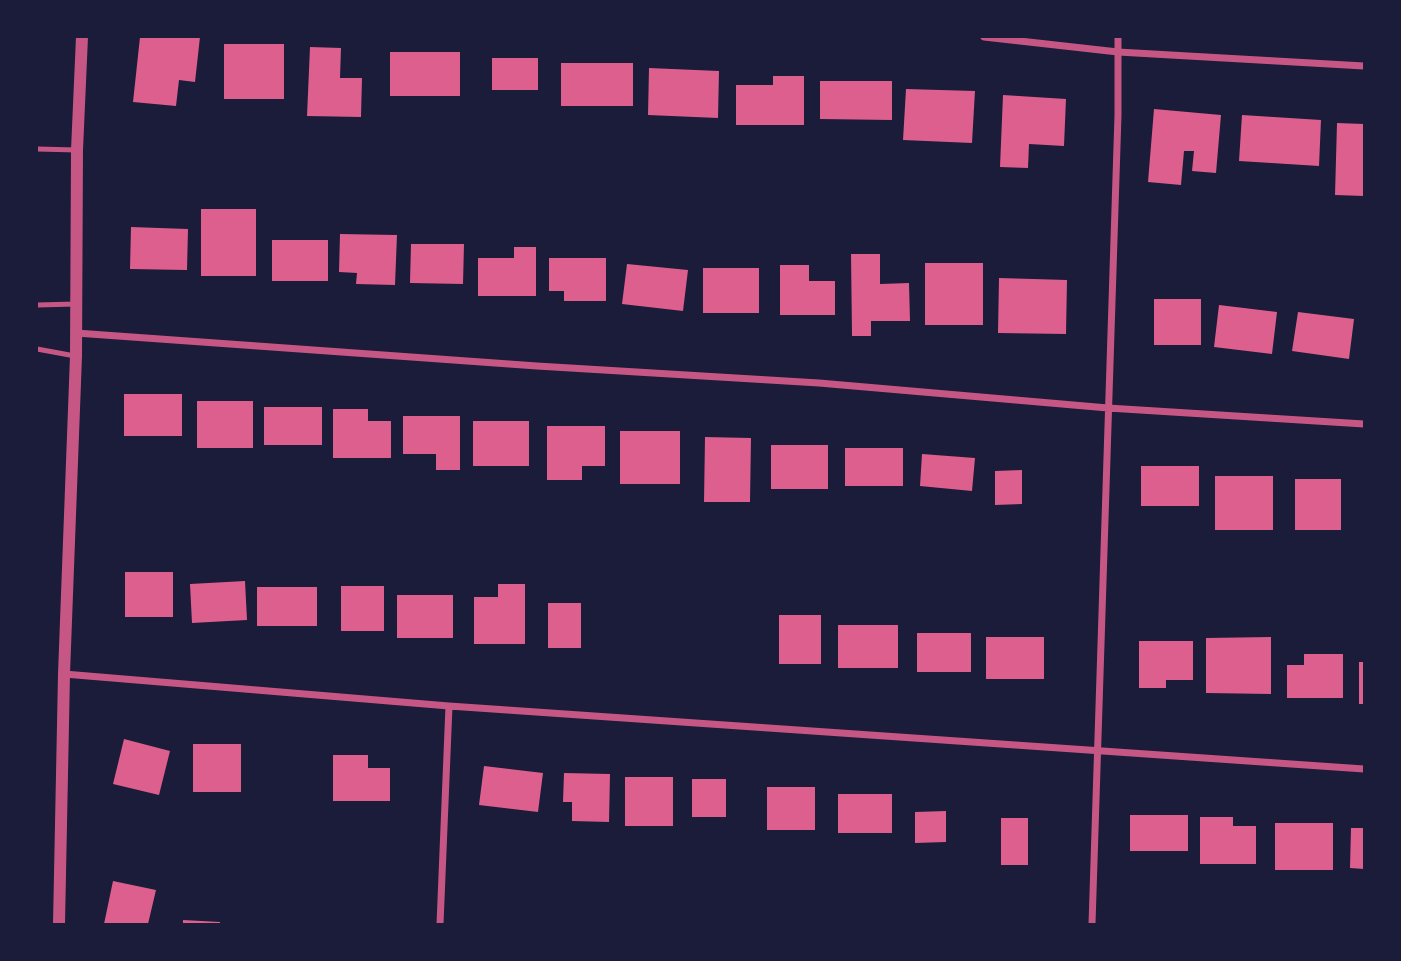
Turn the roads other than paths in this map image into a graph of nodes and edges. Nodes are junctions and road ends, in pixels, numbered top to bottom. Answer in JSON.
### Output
{"nodes":[{"id":1,"x":82,"y":37,"type":"edge"},
{"id":2,"x":984,"y":37,"type":"edge"},
{"id":3,"x":1118,"y":37,"type":"edge"},
{"id":4,"x":1118,"y":52,"type":"junction"},
{"id":5,"x":1364,"y":66,"type":"edge"},
{"id":6,"x":37,"y":149,"type":"edge"},
{"id":7,"x":78,"y":150,"type":"junction"},
{"id":8,"x":76,"y":304,"type":"junction"},
{"id":9,"x":37,"y":305,"type":"edge"},
{"id":10,"x":75,"y":332,"type":"junction"},
{"id":11,"x":37,"y":349,"type":"edge"},
{"id":12,"x":76,"y":356,"type":"junction"},
{"id":13,"x":1108,"y":408,"type":"junction"},
{"id":14,"x":1364,"y":424,"type":"edge"},
{"id":15,"x":64,"y":674,"type":"junction"},
{"id":16,"x":449,"y":706,"type":"junction"},
{"id":17,"x":1097,"y":752,"type":"junction"},
{"id":18,"x":1364,"y":769,"type":"edge"},
{"id":19,"x":59,"y":924,"type":"edge"},
{"id":20,"x":440,"y":924,"type":"edge"},
{"id":21,"x":1092,"y":924,"type":"edge"}],
"edges":[{"from":1,"to":7,"type":"street"},
{"from":2,"to":4,"type":"street"},
{"from":3,"to":4,"type":"street"},
{"from":4,"to":5,"type":"street"},
{"from":4,"to":13,"type":"street"},
{"from":6,"to":7,"type":"lane"},
{"from":7,"to":8,"type":"street"},
{"from":8,"to":9,"type":"lane"},
{"from":8,"to":10,"type":"street"},
{"from":10,"to":12,"type":"street"},
{"from":10,"to":13,"type":"street"},
{"from":11,"to":12,"type":"lane"},
{"from":12,"to":15,"type":"street"},
{"from":13,"to":14,"type":"street"},
{"from":13,"to":17,"type":"street"},
{"from":15,"to":16,"type":"street"},
{"from":15,"to":19,"type":"street"},
{"from":16,"to":17,"type":"street"},
{"from":16,"to":20,"type":"street"},
{"from":17,"to":18,"type":"street"},
{"from":17,"to":21,"type":"street"}]}
